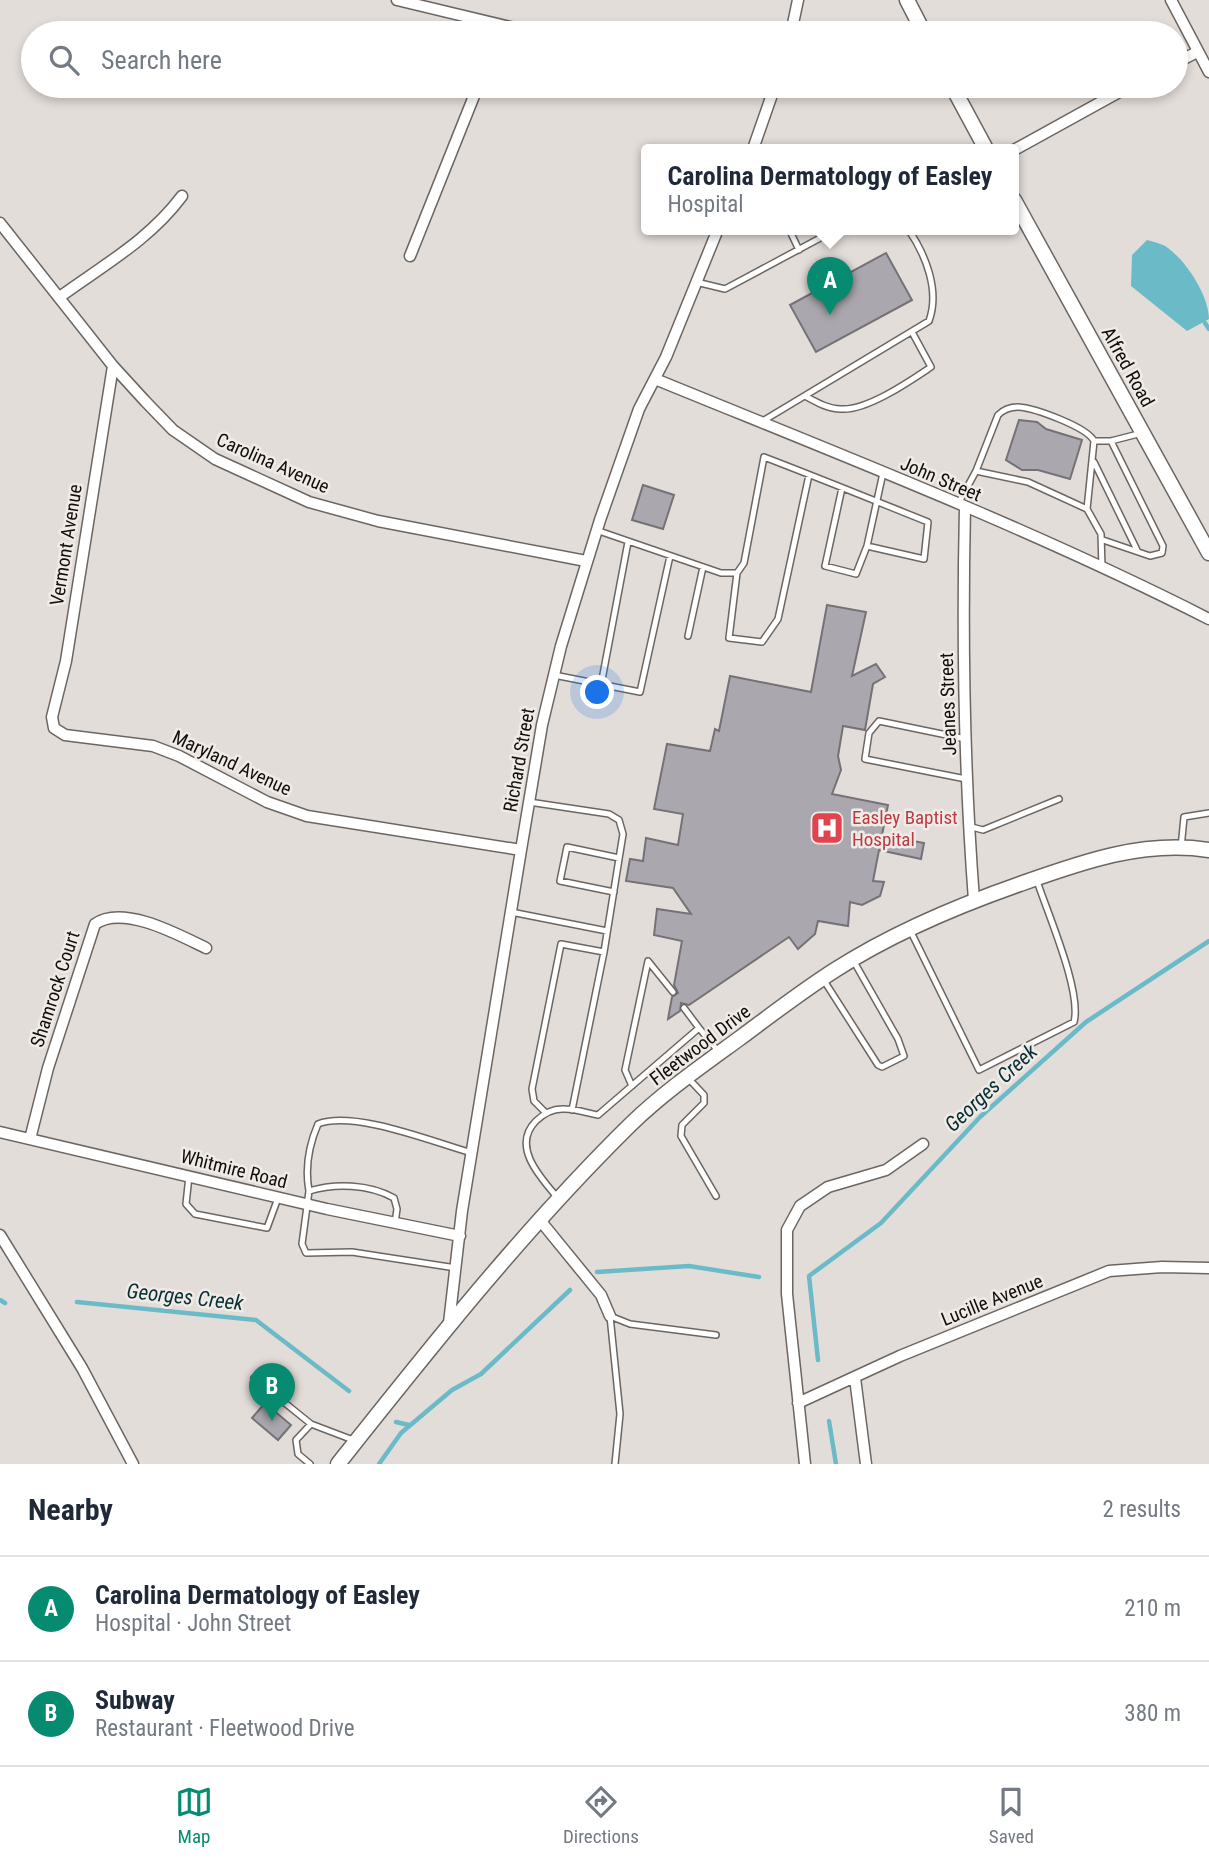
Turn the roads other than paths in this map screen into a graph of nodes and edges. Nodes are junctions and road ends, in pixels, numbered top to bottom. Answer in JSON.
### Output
{"nodes":[{"id":1,"x":397,"y":0,"type":"edge"},
{"id":2,"x":798,"y":0,"type":"edge"},
{"id":3,"x":907,"y":0,"type":"edge"},
{"id":4,"x":1171,"y":0,"type":"edge"},
{"id":5,"x":474,"y":21,"type":"edge"},
{"id":6,"x":794,"y":21,"type":"edge"},
{"id":7,"x":918,"y":21,"type":"edge"},
{"id":8,"x":1182,"y":21,"type":"edge"},
{"id":9,"x":1188,"y":34,"type":"edge"},
{"id":10,"x":1197,"y":52,"type":"junction"},
{"id":11,"x":1188,"y":57,"type":"edge"},
{"id":12,"x":1209,"y":72,"type":"edge"},
{"id":13,"x":473,"y":98,"type":"edge"},
{"id":14,"x":771,"y":98,"type":"edge"},
{"id":15,"x":958,"y":98,"type":"edge"},
{"id":16,"x":1108,"y":98,"type":"edge"},
{"id":17,"x":754,"y":144,"type":"edge"},
{"id":18,"x":983,"y":144,"type":"edge"},
{"id":19,"x":1019,"y":147,"type":"edge"},
{"id":20,"x":182,"y":196,"type":"dead end"},
{"id":21,"x":1019,"y":209,"type":"edge"},
{"id":22,"x":0,"y":223,"type":"edge"},
{"id":23,"x":716,"y":235,"type":"edge"},
{"id":24,"x":792,"y":235,"type":"edge"},
{"id":25,"x":826,"y":235,"type":"edge"},
{"id":26,"x":912,"y":235,"type":"edge"},
{"id":27,"x":799,"y":250,"type":"junction"},
{"id":28,"x":410,"y":256,"type":"dead end"},
{"id":29,"x":696,"y":282,"type":"junction"},
{"id":30,"x":61,"y":296,"type":"junction"},
{"id":31,"x":912,"y":332,"type":"junction"},
{"id":32,"x":113,"y":366,"type":"junction"},
{"id":33,"x":655,"y":379,"type":"junction"},
{"id":34,"x":805,"y":396,"type":"junction"},
{"id":35,"x":761,"y":422,"type":"junction"},
{"id":36,"x":1142,"y":433,"type":"junction"},
{"id":37,"x":1094,"y":441,"type":"junction"},
{"id":38,"x":1111,"y":441,"type":"junction"},
{"id":39,"x":1093,"y":461,"type":"junction"},
{"id":40,"x":976,"y":471,"type":"junction"},
{"id":41,"x":883,"y":473,"type":"junction"},
{"id":42,"x":809,"y":475,"type":"junction"},
{"id":43,"x":842,"y":488,"type":"junction"},
{"id":44,"x":876,"y":501,"type":"junction"},
{"id":45,"x":961,"y":506,"type":"junction"},
{"id":46,"x":1087,"y":509,"type":"junction"},
{"id":47,"x":596,"y":530,"type":"junction"},
{"id":48,"x":1103,"y":540,"type":"junction"},
{"id":49,"x":628,"y":541,"type":"junction"},
{"id":50,"x":867,"y":546,"type":"junction"},
{"id":51,"x":1137,"y":550,"type":"junction"},
{"id":52,"x":1209,"y":553,"type":"edge"},
{"id":53,"x":670,"y":556,"type":"junction"},
{"id":54,"x":586,"y":561,"type":"junction"},
{"id":55,"x":703,"y":567,"type":"junction"},
{"id":56,"x":1102,"y":568,"type":"junction"},
{"id":57,"x":737,"y":573,"type":"junction"},
{"id":58,"x":1209,"y":619,"type":"edge"},
{"id":59,"x":688,"y":636,"type":"dead end"},
{"id":60,"x":554,"y":676,"type":"junction"},
{"id":61,"x":601,"y":685,"type":"junction"},
{"id":62,"x":54,"y":728,"type":"joint"},
{"id":63,"x":966,"y":739,"type":"junction"},
{"id":64,"x":969,"y":780,"type":"junction"},
{"id":65,"x":1059,"y":799,"type":"dead end"},
{"id":66,"x":529,"y":802,"type":"junction"},
{"id":67,"x":1209,"y":813,"type":"edge"},
{"id":68,"x":968,"y":826,"type":"junction"},
{"id":69,"x":1181,"y":848,"type":"junction"},
{"id":70,"x":521,"y":850,"type":"junction"},
{"id":71,"x":1209,"y":850,"type":"edge"},
{"id":72,"x":619,"y":858,"type":"junction"},
{"id":73,"x":1037,"y":878,"type":"junction"},
{"id":74,"x":614,"y":892,"type":"junction"},
{"id":75,"x":974,"y":900,"type":"junction"},
{"id":76,"x":511,"y":912,"type":"junction"},
{"id":77,"x":910,"y":930,"type":"junction"},
{"id":78,"x":607,"y":931,"type":"junction"},
{"id":79,"x":206,"y":948,"type":"dead end"},
{"id":80,"x":604,"y":952,"type":"junction"},
{"id":81,"x":853,"y":960,"type":"junction"},
{"id":82,"x":823,"y":979,"type":"junction"},
{"id":83,"x":673,"y":992,"type":"dead end"},
{"id":84,"x":684,"y":1008,"type":"dead end"},
{"id":85,"x":699,"y":1028,"type":"junction"},
{"id":86,"x":719,"y":1053,"type":"junction"},
{"id":87,"x":687,"y":1077,"type":"junction"},
{"id":88,"x":632,"y":1086,"type":"junction"},
{"id":89,"x":572,"y":1110,"type":"junction"},
{"id":90,"x":545,"y":1112,"type":"junction"},
{"id":91,"x":0,"y":1132,"type":"edge"},
{"id":92,"x":30,"y":1139,"type":"junction"},
{"id":93,"x":923,"y":1144,"type":"dead end"},
{"id":94,"x":472,"y":1153,"type":"junction"},
{"id":95,"x":190,"y":1176,"type":"junction"},
{"id":96,"x":309,"y":1191,"type":"junction"},
{"id":97,"x":716,"y":1196,"type":"dead end"},
{"id":98,"x":278,"y":1198,"type":"junction"},
{"id":99,"x":559,"y":1200,"type":"junction"},
{"id":100,"x":306,"y":1204,"type":"junction"},
{"id":101,"x":539,"y":1219,"type":"junction"},
{"id":102,"x":395,"y":1223,"type":"junction"},
{"id":103,"x":0,"y":1235,"type":"edge"},
{"id":104,"x":460,"y":1236,"type":"junction"},
{"id":105,"x":456,"y":1268,"type":"junction"},
{"id":106,"x":1209,"y":1268,"type":"edge"},
{"id":107,"x":610,"y":1316,"type":"junction"},
{"id":108,"x":449,"y":1323,"type":"junction"},
{"id":109,"x":716,"y":1335,"type":"dead end"},
{"id":110,"x":254,"y":1378,"type":"dead end"},
{"id":111,"x":855,"y":1378,"type":"junction"},
{"id":112,"x":798,"y":1403,"type":"junction"},
{"id":113,"x":310,"y":1424,"type":"junction"},
{"id":114,"x":356,"y":1442,"type":"junction"},
{"id":115,"x":132,"y":1464,"type":"edge"},
{"id":116,"x":310,"y":1464,"type":"edge"},
{"id":117,"x":338,"y":1464,"type":"edge"},
{"id":118,"x":615,"y":1464,"type":"edge"},
{"id":119,"x":805,"y":1464,"type":"edge"},
{"id":120,"x":866,"y":1464,"type":"edge"}],
"edges":[{"from":1,"to":5,"type":"street"},
{"from":2,"to":6,"type":"street"},
{"from":3,"to":7,"type":"street"},
{"from":4,"to":8,"type":"street"},
{"from":9,"to":10,"type":"street"},
{"from":10,"to":11,"type":"street"},
{"from":10,"to":12,"type":"street"},
{"from":13,"to":28,"type":"street"},
{"from":14,"to":17,"type":"street"},
{"from":15,"to":18,"type":"street"},
{"from":16,"to":19,"type":"street"},
{"from":20,"to":30,"type":"street"},
{"from":21,"to":36,"type":"street","name":"Alfred Road"},
{"from":22,"to":30,"type":"street","name":"Carolina Avenue"},
{"from":23,"to":29,"type":"street","name":"Richard Street"},
{"from":24,"to":27,"type":"lane"},
{"from":25,"to":27,"type":"lane"},
{"from":26,"to":31,"type":"lane"},
{"from":27,"to":29,"type":"lane"},
{"from":29,"to":33,"type":"street","name":"Richard Street"},
{"from":30,"to":32,"type":"street","name":"Carolina Avenue"},
{"from":31,"to":34,"type":"lane"},
{"from":31,"to":34,"type":"lane"},
{"from":32,"to":54,"type":"street","name":"Carolina Avenue"},
{"from":32,"to":62,"type":"street","name":"Vermont Avenue"},
{"from":33,"to":35,"type":"street","name":"John Street"},
{"from":33,"to":47,"type":"street","name":"Richard Street"},
{"from":34,"to":35,"type":"lane"},
{"from":35,"to":41,"type":"street","name":"John Street"},
{"from":36,"to":38,"type":"lane"},
{"from":36,"to":52,"type":"street","name":"Alfred Road"},
{"from":37,"to":38,"type":"lane"},
{"from":37,"to":39,"type":"lane"},
{"from":37,"to":40,"type":"lane"},
{"from":38,"to":51,"type":"lane"},
{"from":39,"to":46,"type":"lane"},
{"from":39,"to":51,"type":"lane"},
{"from":40,"to":45,"type":"lane"},
{"from":40,"to":46,"type":"lane"},
{"from":41,"to":44,"type":"lane"},
{"from":41,"to":45,"type":"street","name":"John Street"},
{"from":42,"to":43,"type":"lane"},
{"from":42,"to":57,"type":"lane"},
{"from":42,"to":57,"type":"lane"},
{"from":43,"to":44,"type":"lane"},
{"from":43,"to":50,"type":"lane"},
{"from":44,"to":50,"type":"lane"},
{"from":44,"to":50,"type":"lane"},
{"from":45,"to":56,"type":"street","name":"John Street"},
{"from":45,"to":63,"type":"street","name":"Jeanes Street"},
{"from":46,"to":48,"type":"lane"},
{"from":47,"to":49,"type":"lane"},
{"from":47,"to":54,"type":"street","name":"Richard Street"},
{"from":48,"to":51,"type":"lane"},
{"from":48,"to":56,"type":"lane"},
{"from":49,"to":53,"type":"lane"},
{"from":49,"to":61,"type":"lane"},
{"from":53,"to":55,"type":"lane"},
{"from":53,"to":61,"type":"lane"},
{"from":54,"to":60,"type":"street","name":"Richard Street"},
{"from":55,"to":57,"type":"lane"},
{"from":55,"to":59,"type":"lane"},
{"from":56,"to":58,"type":"street","name":"John Street"},
{"from":60,"to":61,"type":"lane"},
{"from":60,"to":66,"type":"street","name":"Richard Street"},
{"from":62,"to":70,"type":"street","name":"Maryland Avenue"},
{"from":63,"to":64,"type":"street","name":"Jeanes Street"},
{"from":63,"to":64,"type":"lane"},
{"from":64,"to":68,"type":"street","name":"Jeanes Street"},
{"from":65,"to":68,"type":"lane"},
{"from":66,"to":70,"type":"street","name":"Richard Street"},
{"from":66,"to":72,"type":"lane"},
{"from":67,"to":69,"type":"lane"},
{"from":68,"to":75,"type":"street","name":"Jeanes Street"},
{"from":69,"to":71,"type":"street","name":"Fleetwood Drive"},
{"from":69,"to":73,"type":"street","name":"Fleetwood Drive"},
{"from":70,"to":76,"type":"street","name":"Richard Street"},
{"from":72,"to":74,"type":"lane"},
{"from":72,"to":74,"type":"lane"},
{"from":73,"to":75,"type":"street","name":"Fleetwood Drive"},
{"from":73,"to":77,"type":"lane"},
{"from":74,"to":78,"type":"lane"},
{"from":75,"to":77,"type":"street","name":"Fleetwood Drive"},
{"from":76,"to":78,"type":"lane"},
{"from":76,"to":94,"type":"street","name":"Richard Street"},
{"from":77,"to":81,"type":"street","name":"Fleetwood Drive"},
{"from":78,"to":80,"type":"lane"},
{"from":79,"to":92,"type":"street","name":"Shamrock Court"},
{"from":80,"to":89,"type":"lane"},
{"from":80,"to":90,"type":"lane"},
{"from":81,"to":82,"type":"street","name":"Fleetwood Drive"},
{"from":81,"to":82,"type":"lane"},
{"from":82,"to":86,"type":"street","name":"Fleetwood Drive"},
{"from":83,"to":88,"type":"lane"},
{"from":84,"to":85,"type":"lane"},
{"from":85,"to":86,"type":"lane"},
{"from":85,"to":88,"type":"lane"},
{"from":86,"to":87,"type":"street","name":"Fleetwood Drive"},
{"from":87,"to":97,"type":"lane"},
{"from":87,"to":99,"type":"street","name":"Fleetwood Drive"},
{"from":88,"to":89,"type":"lane"},
{"from":89,"to":90,"type":"lane"},
{"from":90,"to":99,"type":"lane"},
{"from":91,"to":92,"type":"street","name":"Whitmire Road"},
{"from":92,"to":95,"type":"street","name":"Whitmire Road"},
{"from":93,"to":112,"type":"street"},
{"from":94,"to":96,"type":"lane"},
{"from":94,"to":104,"type":"street","name":"Richard Street"},
{"from":95,"to":98,"type":"street","name":"Whitmire Road"},
{"from":95,"to":98,"type":"lane"},
{"from":96,"to":100,"type":"lane"},
{"from":96,"to":102,"type":"lane"},
{"from":98,"to":100,"type":"street","name":"Whitmire Road"},
{"from":99,"to":101,"type":"street","name":"Fleetwood Drive"},
{"from":100,"to":102,"type":"street","name":"Whitmire Road"},
{"from":100,"to":105,"type":"lane"},
{"from":101,"to":107,"type":"street"},
{"from":101,"to":108,"type":"street","name":"Fleetwood Drive"},
{"from":102,"to":104,"type":"street","name":"Whitmire Road"},
{"from":103,"to":115,"type":"street"},
{"from":104,"to":105,"type":"street","name":"Richard Street"},
{"from":105,"to":108,"type":"street","name":"Richard Street"},
{"from":106,"to":111,"type":"street","name":"Lucille Avenue"},
{"from":107,"to":109,"type":"lane"},
{"from":107,"to":118,"type":"lane"},
{"from":108,"to":114,"type":"street","name":"Fleetwood Drive"},
{"from":110,"to":113,"type":"lane"},
{"from":111,"to":112,"type":"street","name":"Lucille Avenue"},
{"from":111,"to":120,"type":"street"},
{"from":112,"to":119,"type":"street"},
{"from":113,"to":114,"type":"lane"},
{"from":113,"to":116,"type":"lane"},
{"from":114,"to":117,"type":"street","name":"Fleetwood Drive"}]}
